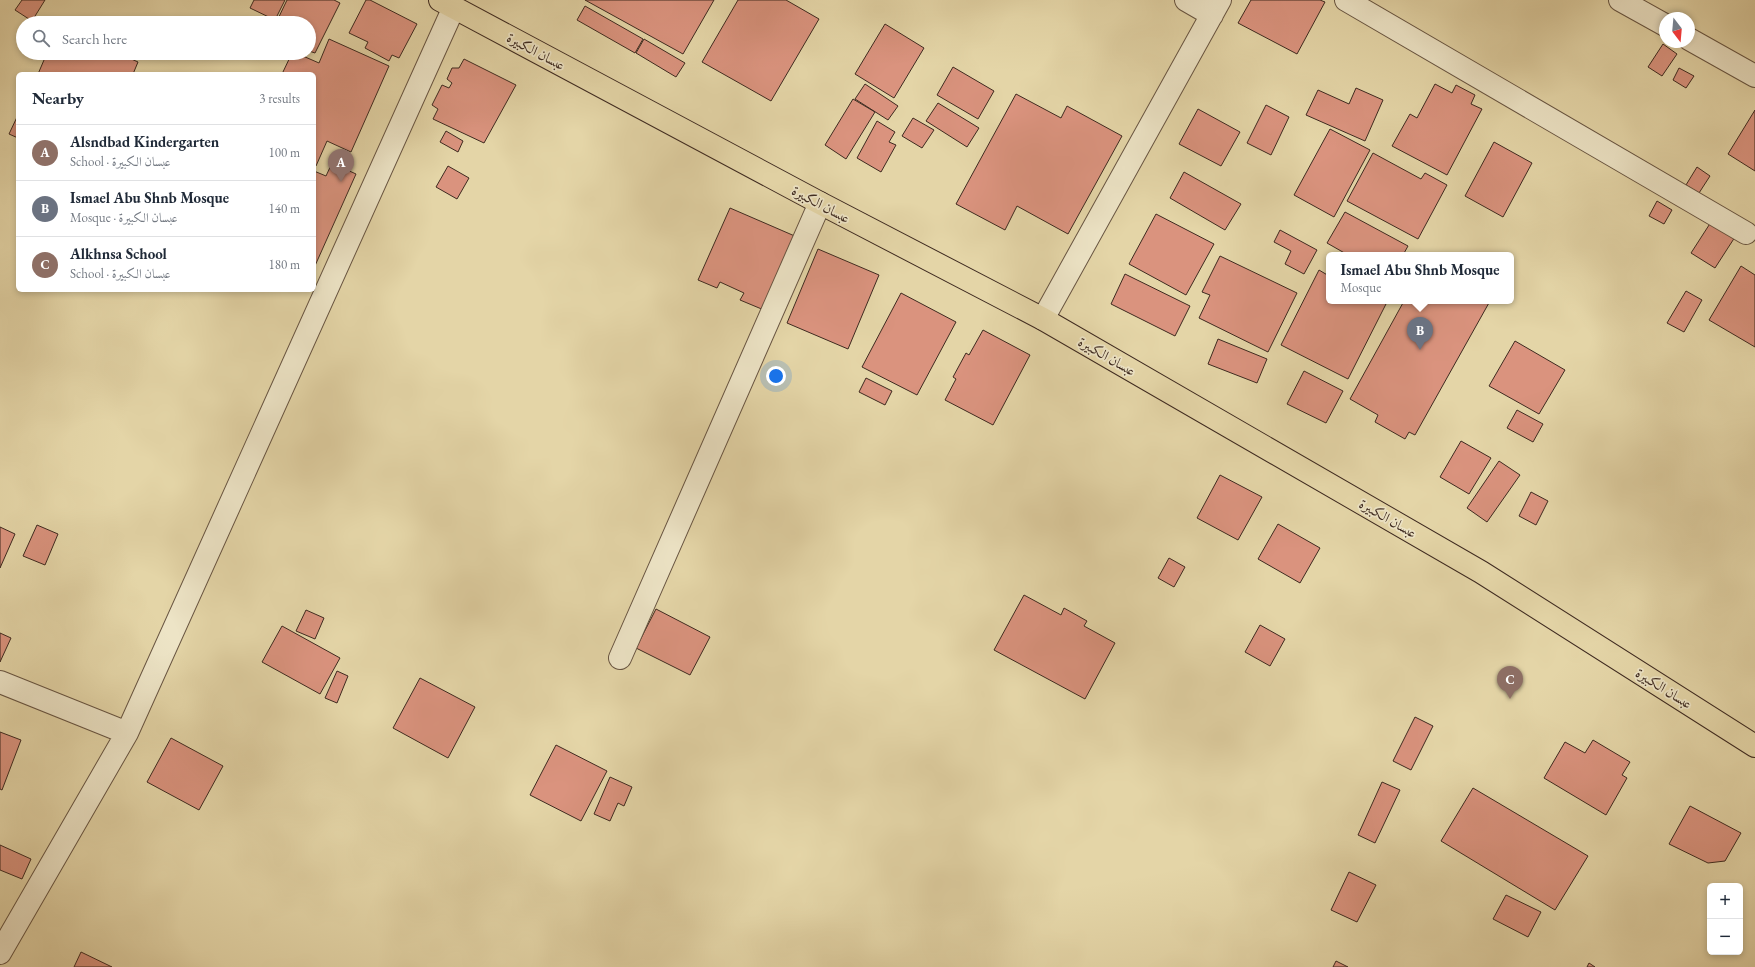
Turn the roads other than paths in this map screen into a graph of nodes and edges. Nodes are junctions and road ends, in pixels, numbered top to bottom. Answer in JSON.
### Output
{"nodes":[{"id":1,"x":1186,"y":0,"type":"edge"},
{"id":2,"x":1346,"y":0,"type":"edge"},
{"id":3,"x":1620,"y":0,"type":"edge"},
{"id":4,"x":447,"y":4,"type":"edge"},
{"id":5,"x":1216,"y":8,"type":"edge"},
{"id":6,"x":1659,"y":22,"type":"edge"},
{"id":7,"x":1695,"y":42,"type":"edge"},
{"id":8,"x":1755,"y":76,"type":"edge"},
{"id":9,"x":820,"y":203,"type":"junction"},
{"id":10,"x":1746,"y":233,"type":"dead end"},
{"id":11,"x":1042,"y":318,"type":"junction"},
{"id":12,"x":620,"y":658,"type":"dead end"},
{"id":13,"x":0,"y":682,"type":"edge"},
{"id":14,"x":127,"y":733,"type":"junction"},
{"id":15,"x":1755,"y":746,"type":"edge"},
{"id":16,"x":0,"y":953,"type":"edge"}],
"edges":[{"from":1,"to":5,"type":"street"},
{"from":2,"to":10,"type":"street"},
{"from":3,"to":6,"type":"street"},
{"from":4,"to":9,"type":"main road","name":"عبسان الكبيرة"},
{"from":4,"to":14,"type":"street"},
{"from":5,"to":11,"type":"street"},
{"from":7,"to":8,"type":"street"},
{"from":9,"to":11,"type":"main road","name":"عبسان الكبيرة"},
{"from":9,"to":12,"type":"street"},
{"from":11,"to":15,"type":"main road","name":"عبسان الكبيرة"},
{"from":13,"to":14,"type":"street"},
{"from":14,"to":16,"type":"street"}]}
